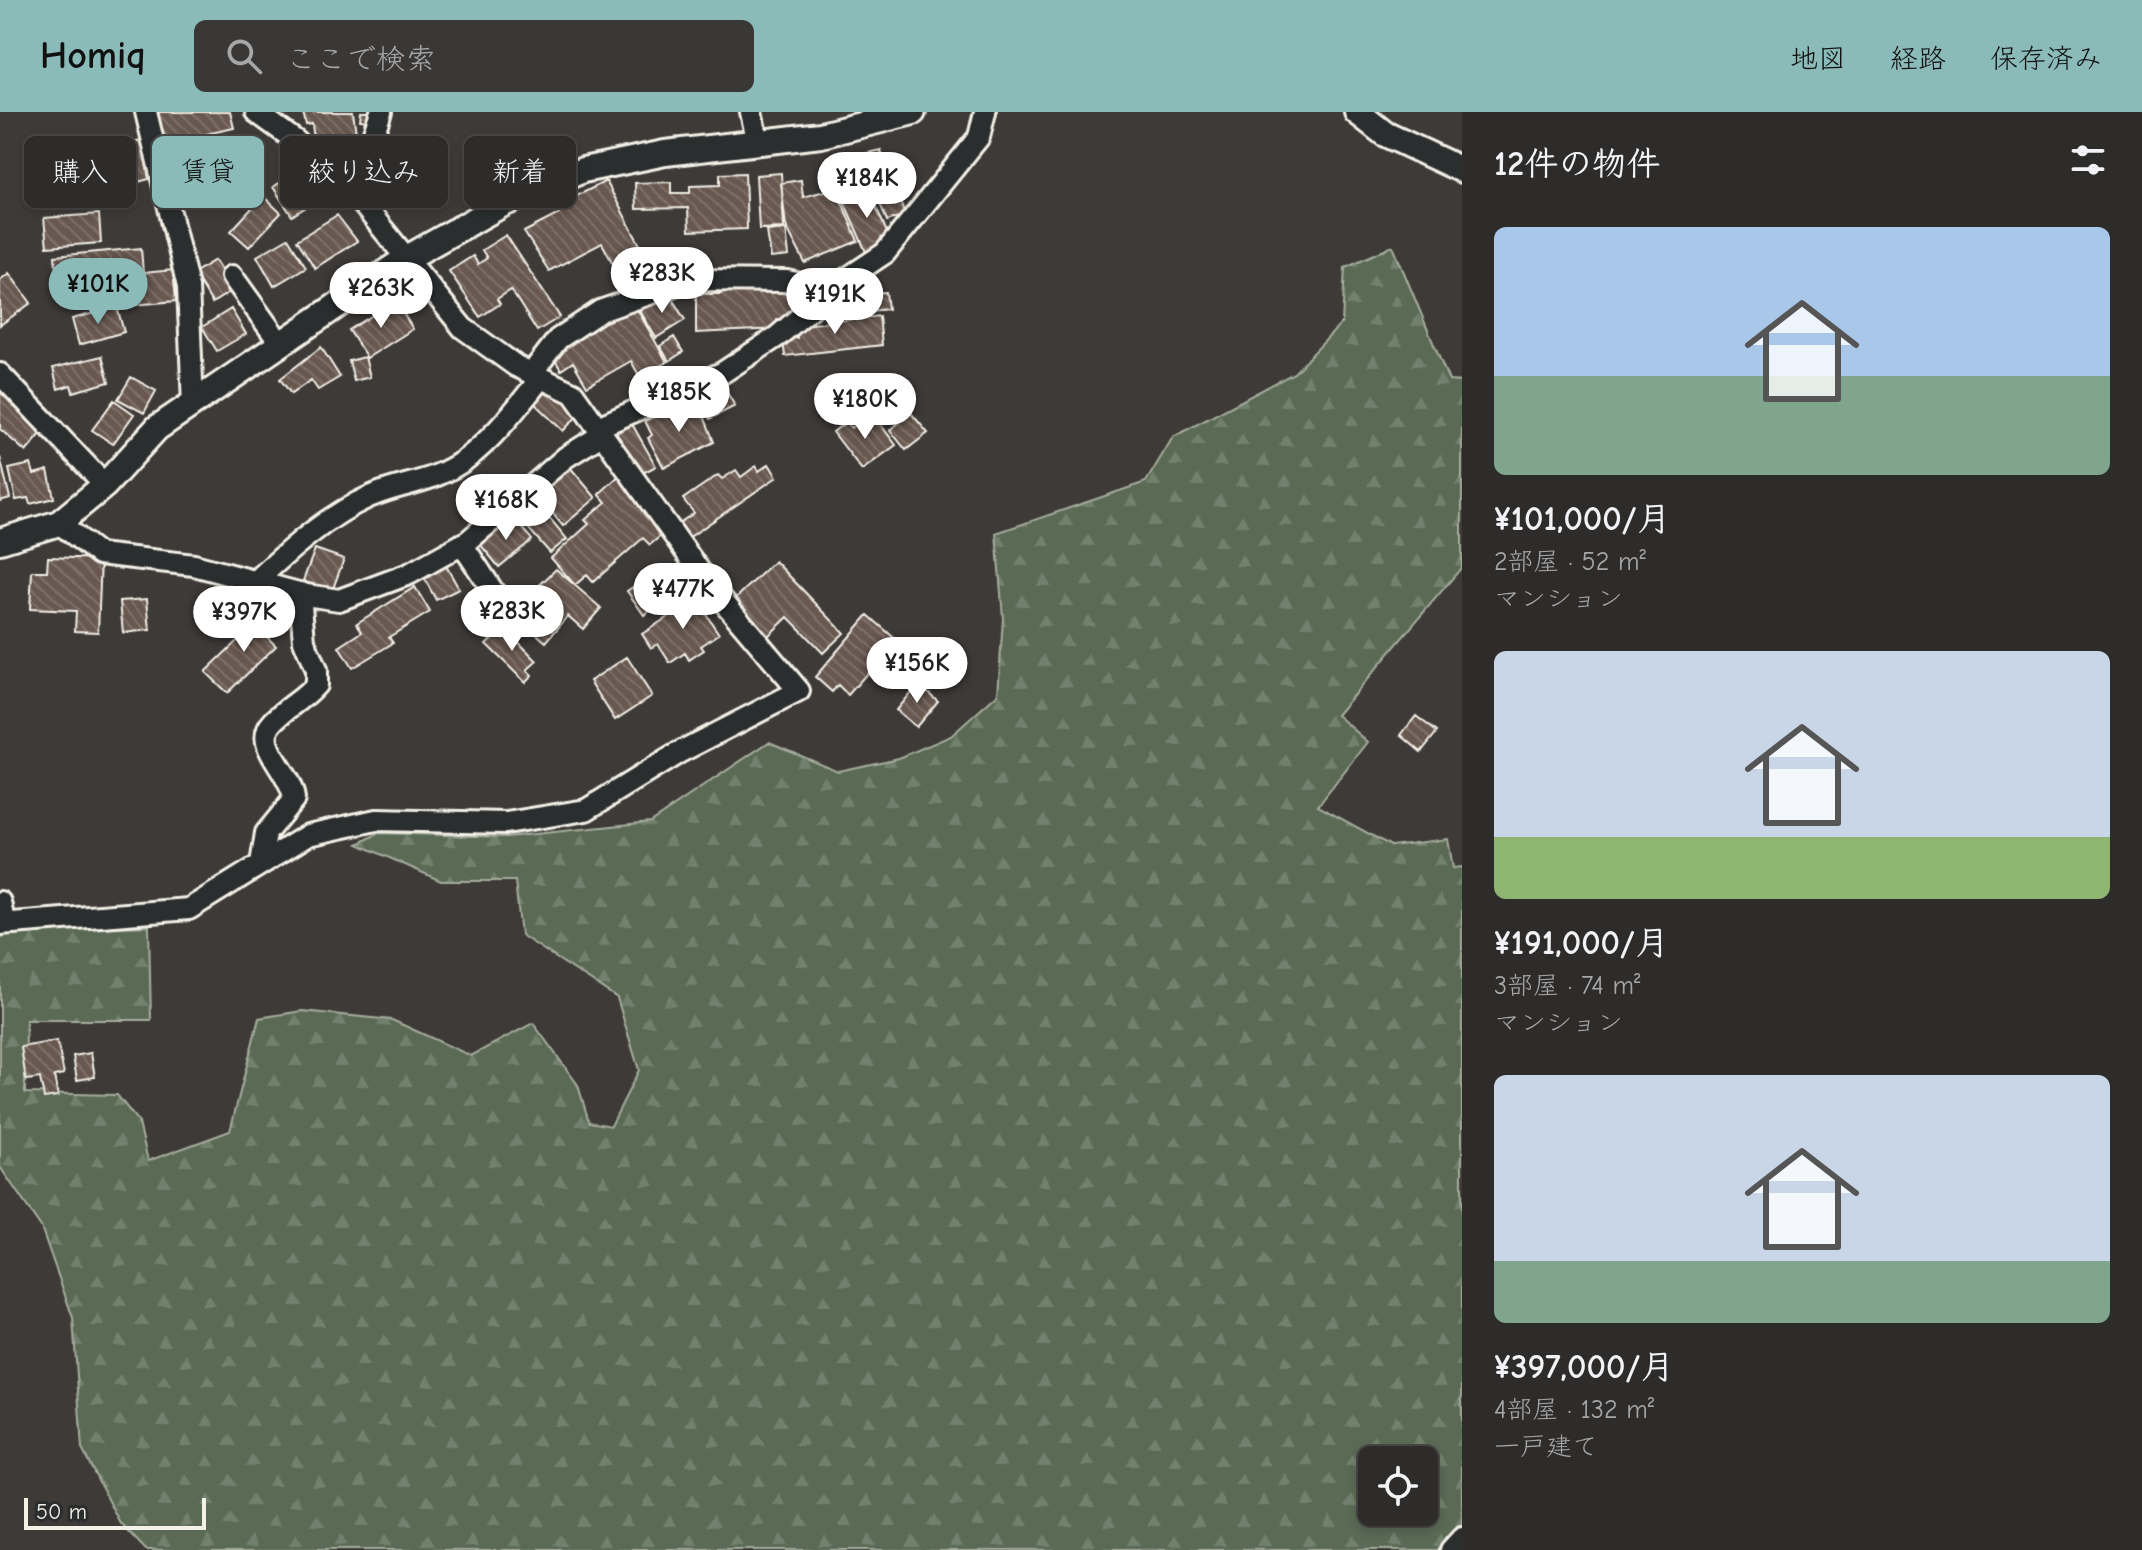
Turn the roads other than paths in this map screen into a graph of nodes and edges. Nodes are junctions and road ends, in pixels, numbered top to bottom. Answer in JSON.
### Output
{"nodes":[{"id":1,"x":146,"y":112,"type":"edge"},
{"id":2,"x":256,"y":112,"type":"edge"},
{"id":3,"x":381,"y":112,"type":"edge"},
{"id":4,"x":751,"y":112,"type":"edge"},
{"id":5,"x":913,"y":112,"type":"edge"},
{"id":6,"x":985,"y":112,"type":"edge"},
{"id":7,"x":1357,"y":112,"type":"edge"},
{"id":8,"x":289,"y":136,"type":"edge"},
{"id":9,"x":373,"y":136,"type":"edge"},
{"id":10,"x":758,"y":143,"type":"junction"},
{"id":11,"x":1462,"y":170,"type":"edge"},
{"id":12,"x":365,"y":208,"type":"edge"},
{"id":13,"x":407,"y":258,"type":"junction"},
{"id":14,"x":232,"y":276,"type":"dead end"},
{"id":15,"x":831,"y":291,"type":"junction"},
{"id":16,"x":280,"y":343,"type":"junction"},
{"id":17,"x":0,"y":374,"type":"edge"},
{"id":18,"x":536,"y":376,"type":"junction"},
{"id":19,"x":193,"y":405,"type":"junction"},
{"id":20,"x":600,"y":431,"type":"junction"},
{"id":21,"x":105,"y":485,"type":"junction"},
{"id":22,"x":59,"y":523,"type":"junction"},
{"id":23,"x":0,"y":541,"type":"edge"},
{"id":24,"x":462,"y":544,"type":"junction"},
{"id":25,"x":256,"y":581,"type":"junction"},
{"id":26,"x":300,"y":593,"type":"junction"},
{"id":27,"x":508,"y":614,"type":"dead end"},
{"id":28,"x":261,"y":864,"type":"junction"},
{"id":29,"x":1,"y":916,"type":"edge"},
{"id":30,"x":1462,"y":1538,"type":"edge"},
{"id":31,"x":1451,"y":1550,"type":"edge"}],
"edges":[{"from":1,"to":19,"type":"street"},
{"from":2,"to":8,"type":"street"},
{"from":3,"to":9,"type":"street"},
{"from":4,"to":10,"type":"street"},
{"from":5,"to":10,"type":"street"},
{"from":6,"to":15,"type":"street"},
{"from":7,"to":11,"type":"street"},
{"from":10,"to":13,"type":"street"},
{"from":12,"to":13,"type":"street"},
{"from":13,"to":16,"type":"street"},
{"from":13,"to":18,"type":"street"},
{"from":14,"to":16,"type":"street"},
{"from":15,"to":18,"type":"street"},
{"from":15,"to":20,"type":"street"},
{"from":16,"to":19,"type":"street"},
{"from":17,"to":21,"type":"street"},
{"from":18,"to":20,"type":"street"},
{"from":18,"to":25,"type":"street"},
{"from":19,"to":21,"type":"street"},
{"from":20,"to":24,"type":"street"},
{"from":20,"to":28,"type":"street"},
{"from":21,"to":22,"type":"street"},
{"from":22,"to":23,"type":"street"},
{"from":22,"to":25,"type":"street"},
{"from":24,"to":26,"type":"street"},
{"from":24,"to":27,"type":"street"},
{"from":25,"to":26,"type":"street"},
{"from":26,"to":28,"type":"street"},
{"from":28,"to":29,"type":"street"},
{"from":30,"to":31,"type":"street"}]}
